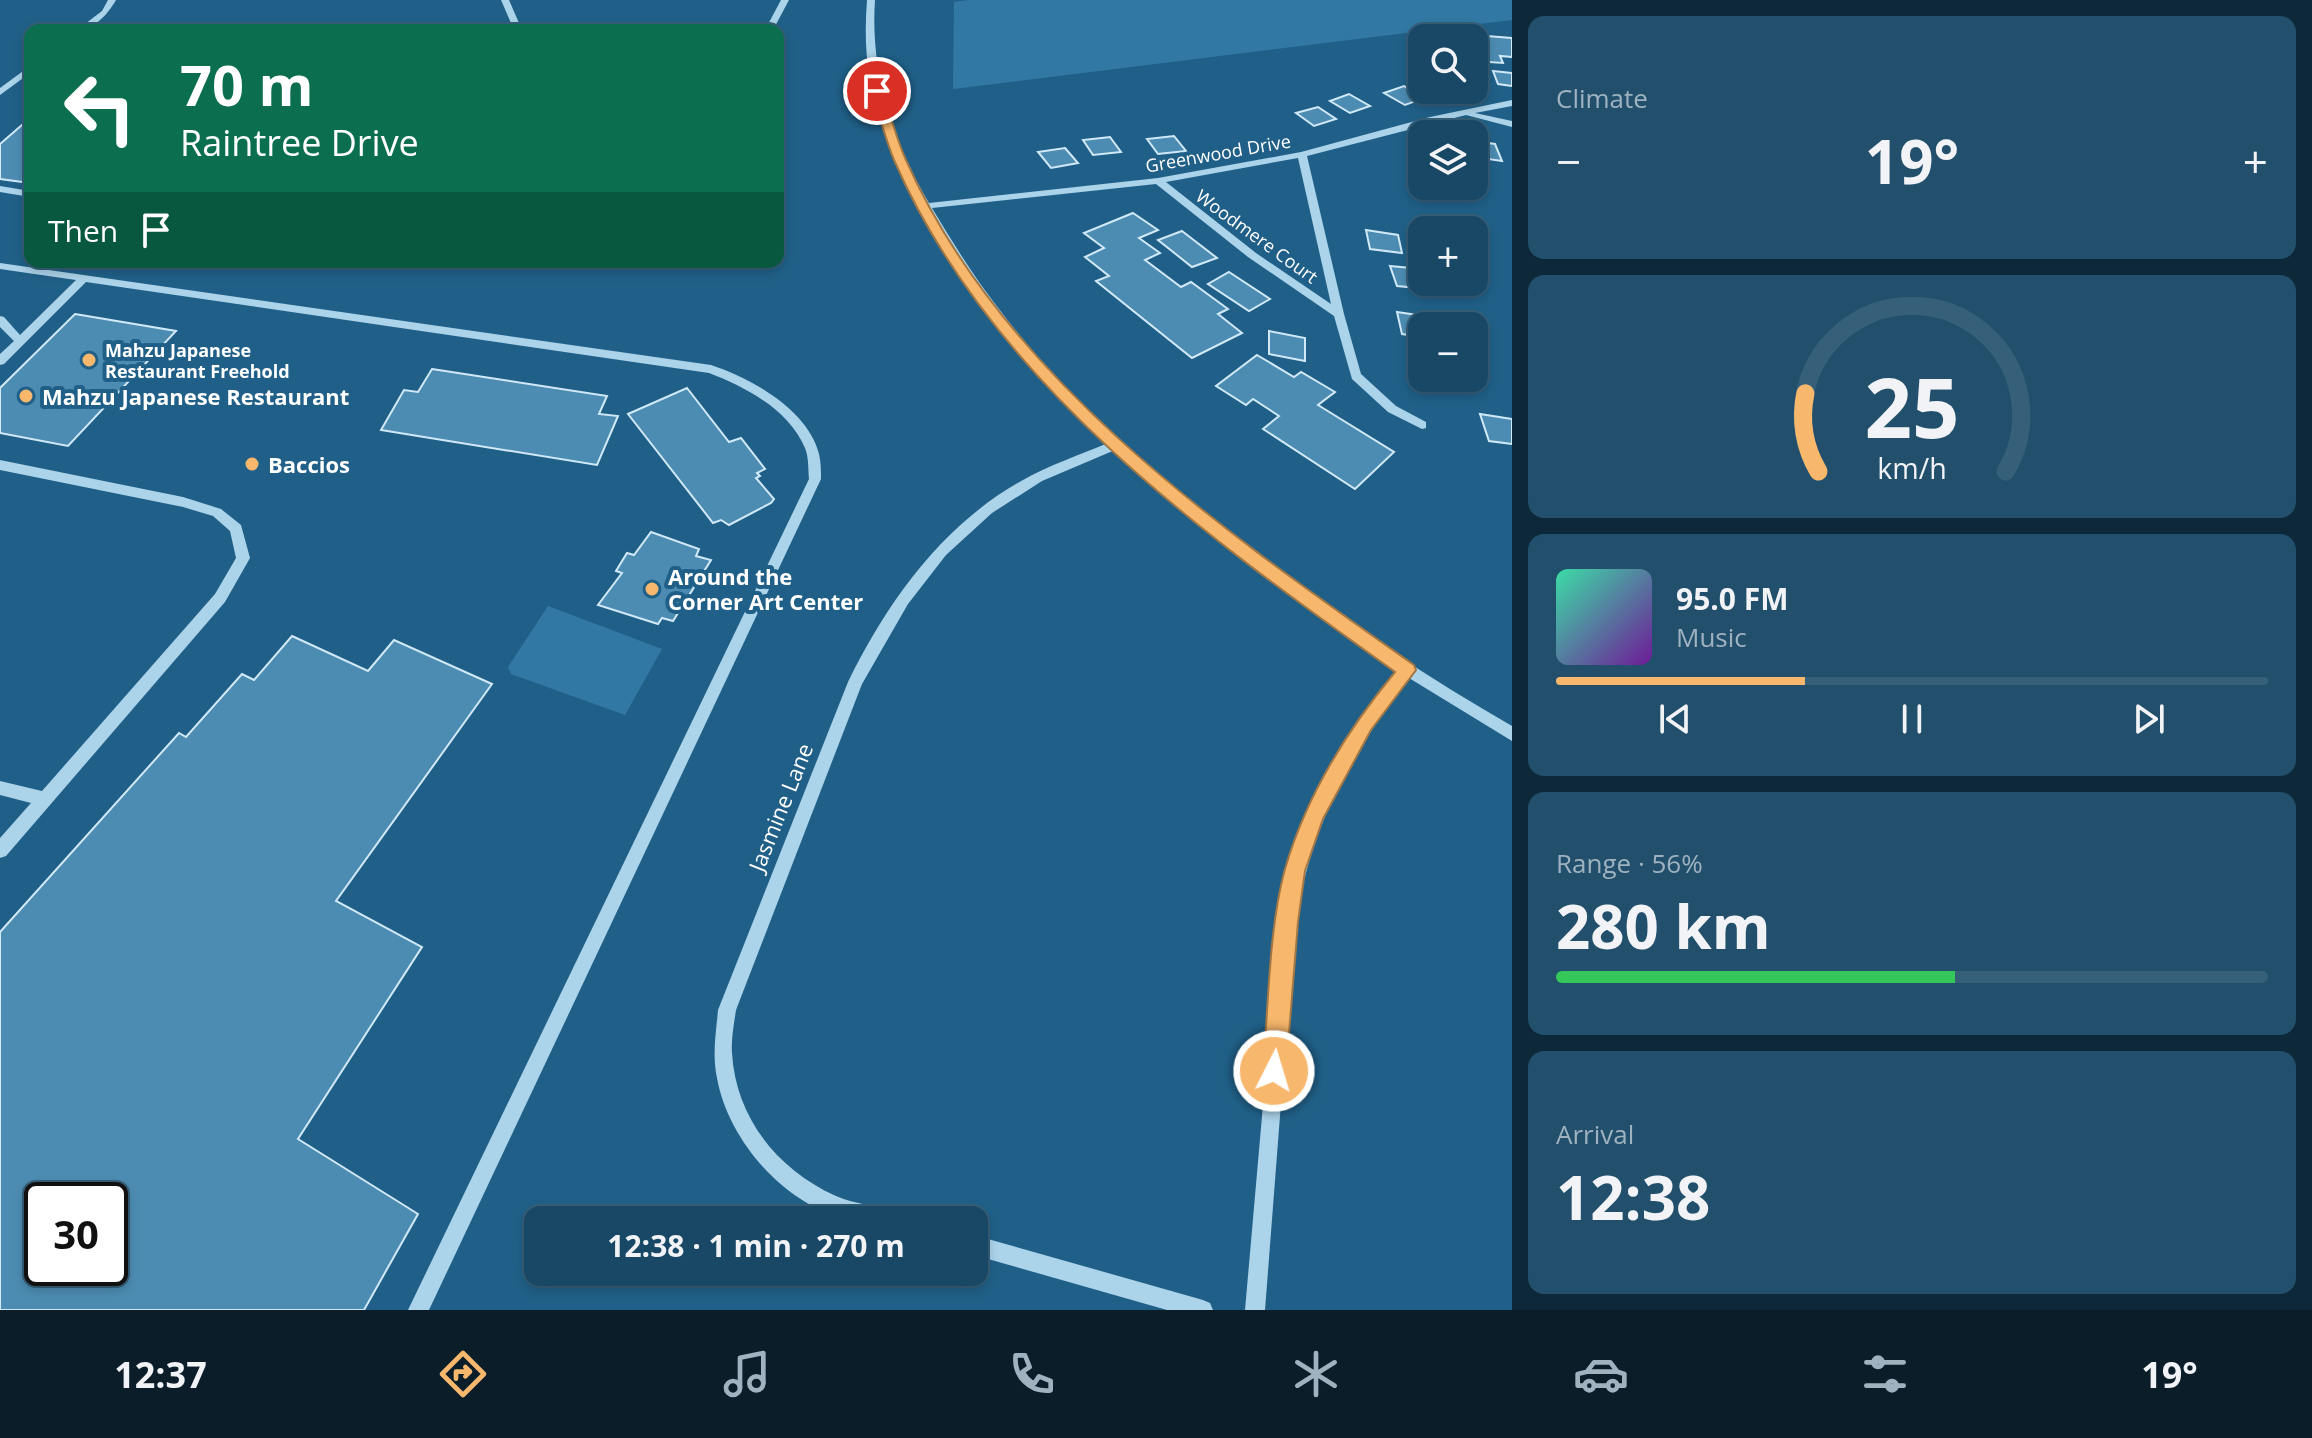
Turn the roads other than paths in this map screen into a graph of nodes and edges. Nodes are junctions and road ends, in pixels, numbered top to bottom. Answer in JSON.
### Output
{"nodes":[{"id":1,"x":112,"y":0,"type":"edge"},
{"id":2,"x":505,"y":0,"type":"edge"},
{"id":3,"x":785,"y":0,"type":"edge"},
{"id":4,"x":871,"y":0,"type":"edge"},
{"id":5,"x":89,"y":24,"type":"edge"},
{"id":6,"x":515,"y":24,"type":"edge"},
{"id":7,"x":772,"y":24,"type":"edge"},
{"id":8,"x":24,"y":73,"type":"edge"},
{"id":9,"x":11,"y":83,"type":"junction"},
{"id":10,"x":24,"y":85,"type":"edge"},
{"id":11,"x":0,"y":92,"type":"edge"},
{"id":12,"x":1512,"y":103,"type":"edge"},
{"id":13,"x":1466,"y":114,"type":"junction"},
{"id":14,"x":1512,"y":124,"type":"edge"},
{"id":15,"x":1302,"y":155,"type":"junction"},
{"id":16,"x":1158,"y":181,"type":"junction"},
{"id":17,"x":0,"y":189,"type":"edge"},
{"id":18,"x":24,"y":193,"type":"edge"},
{"id":19,"x":925,"y":206,"type":"junction"},
{"id":20,"x":0,"y":266,"type":"edge"},
{"id":21,"x":84,"y":278,"type":"junction"},
{"id":22,"x":1339,"y":314,"type":"junction"},
{"id":23,"x":0,"y":320,"type":"edge"},
{"id":24,"x":20,"y":341,"type":"junction"},
{"id":25,"x":0,"y":361,"type":"edge"},
{"id":26,"x":1422,"y":425,"type":"dead end"},
{"id":27,"x":1115,"y":445,"type":"junction"},
{"id":28,"x":0,"y":465,"type":"edge"},
{"id":29,"x":1407,"y":670,"type":"junction"},
{"id":30,"x":1512,"y":734,"type":"edge"},
{"id":31,"x":0,"y":788,"type":"edge"},
{"id":32,"x":44,"y":799,"type":"junction"},
{"id":33,"x":0,"y":850,"type":"edge"},
{"id":34,"x":839,"y":1206,"type":"edge"},
{"id":35,"x":988,"y":1249,"type":"edge"},
{"id":36,"x":418,"y":1310,"type":"edge"},
{"id":37,"x":1203,"y":1310,"type":"edge"},
{"id":38,"x":1255,"y":1310,"type":"edge"}],
"edges":[{"from":1,"to":5,"type":"street"},
{"from":2,"to":6,"type":"street"},
{"from":3,"to":7,"type":"street"},
{"from":4,"to":19,"type":"street"},
{"from":8,"to":9,"type":"street"},
{"from":9,"to":10,"type":"street"},
{"from":9,"to":11,"type":"street"},
{"from":12,"to":13,"type":"street","name":"Greenwood Drive"},
{"from":13,"to":14,"type":"street"},
{"from":13,"to":15,"type":"street","name":"Greenwood Drive"},
{"from":15,"to":16,"type":"street","name":"Greenwood Drive"},
{"from":15,"to":22,"type":"street","name":"Woodmere Court"},
{"from":16,"to":19,"type":"street","name":"Greenwood Drive"},
{"from":16,"to":22,"type":"street","name":"Woodmere Court"},
{"from":17,"to":18,"type":"street"},
{"from":19,"to":27,"type":"street"},
{"from":20,"to":21,"type":"street"},
{"from":21,"to":24,"type":"street"},
{"from":21,"to":36,"type":"street"},
{"from":22,"to":26,"type":"street","name":"Woodmere Court"},
{"from":23,"to":24,"type":"street"},
{"from":24,"to":25,"type":"street"},
{"from":27,"to":29,"type":"street"},
{"from":27,"to":34,"type":"street","name":"Jasmine Lane"},
{"from":28,"to":32,"type":"street"},
{"from":29,"to":30,"type":"street"},
{"from":29,"to":38,"type":"street"},
{"from":31,"to":32,"type":"street"},
{"from":32,"to":33,"type":"street"},
{"from":35,"to":37,"type":"street"}]}
